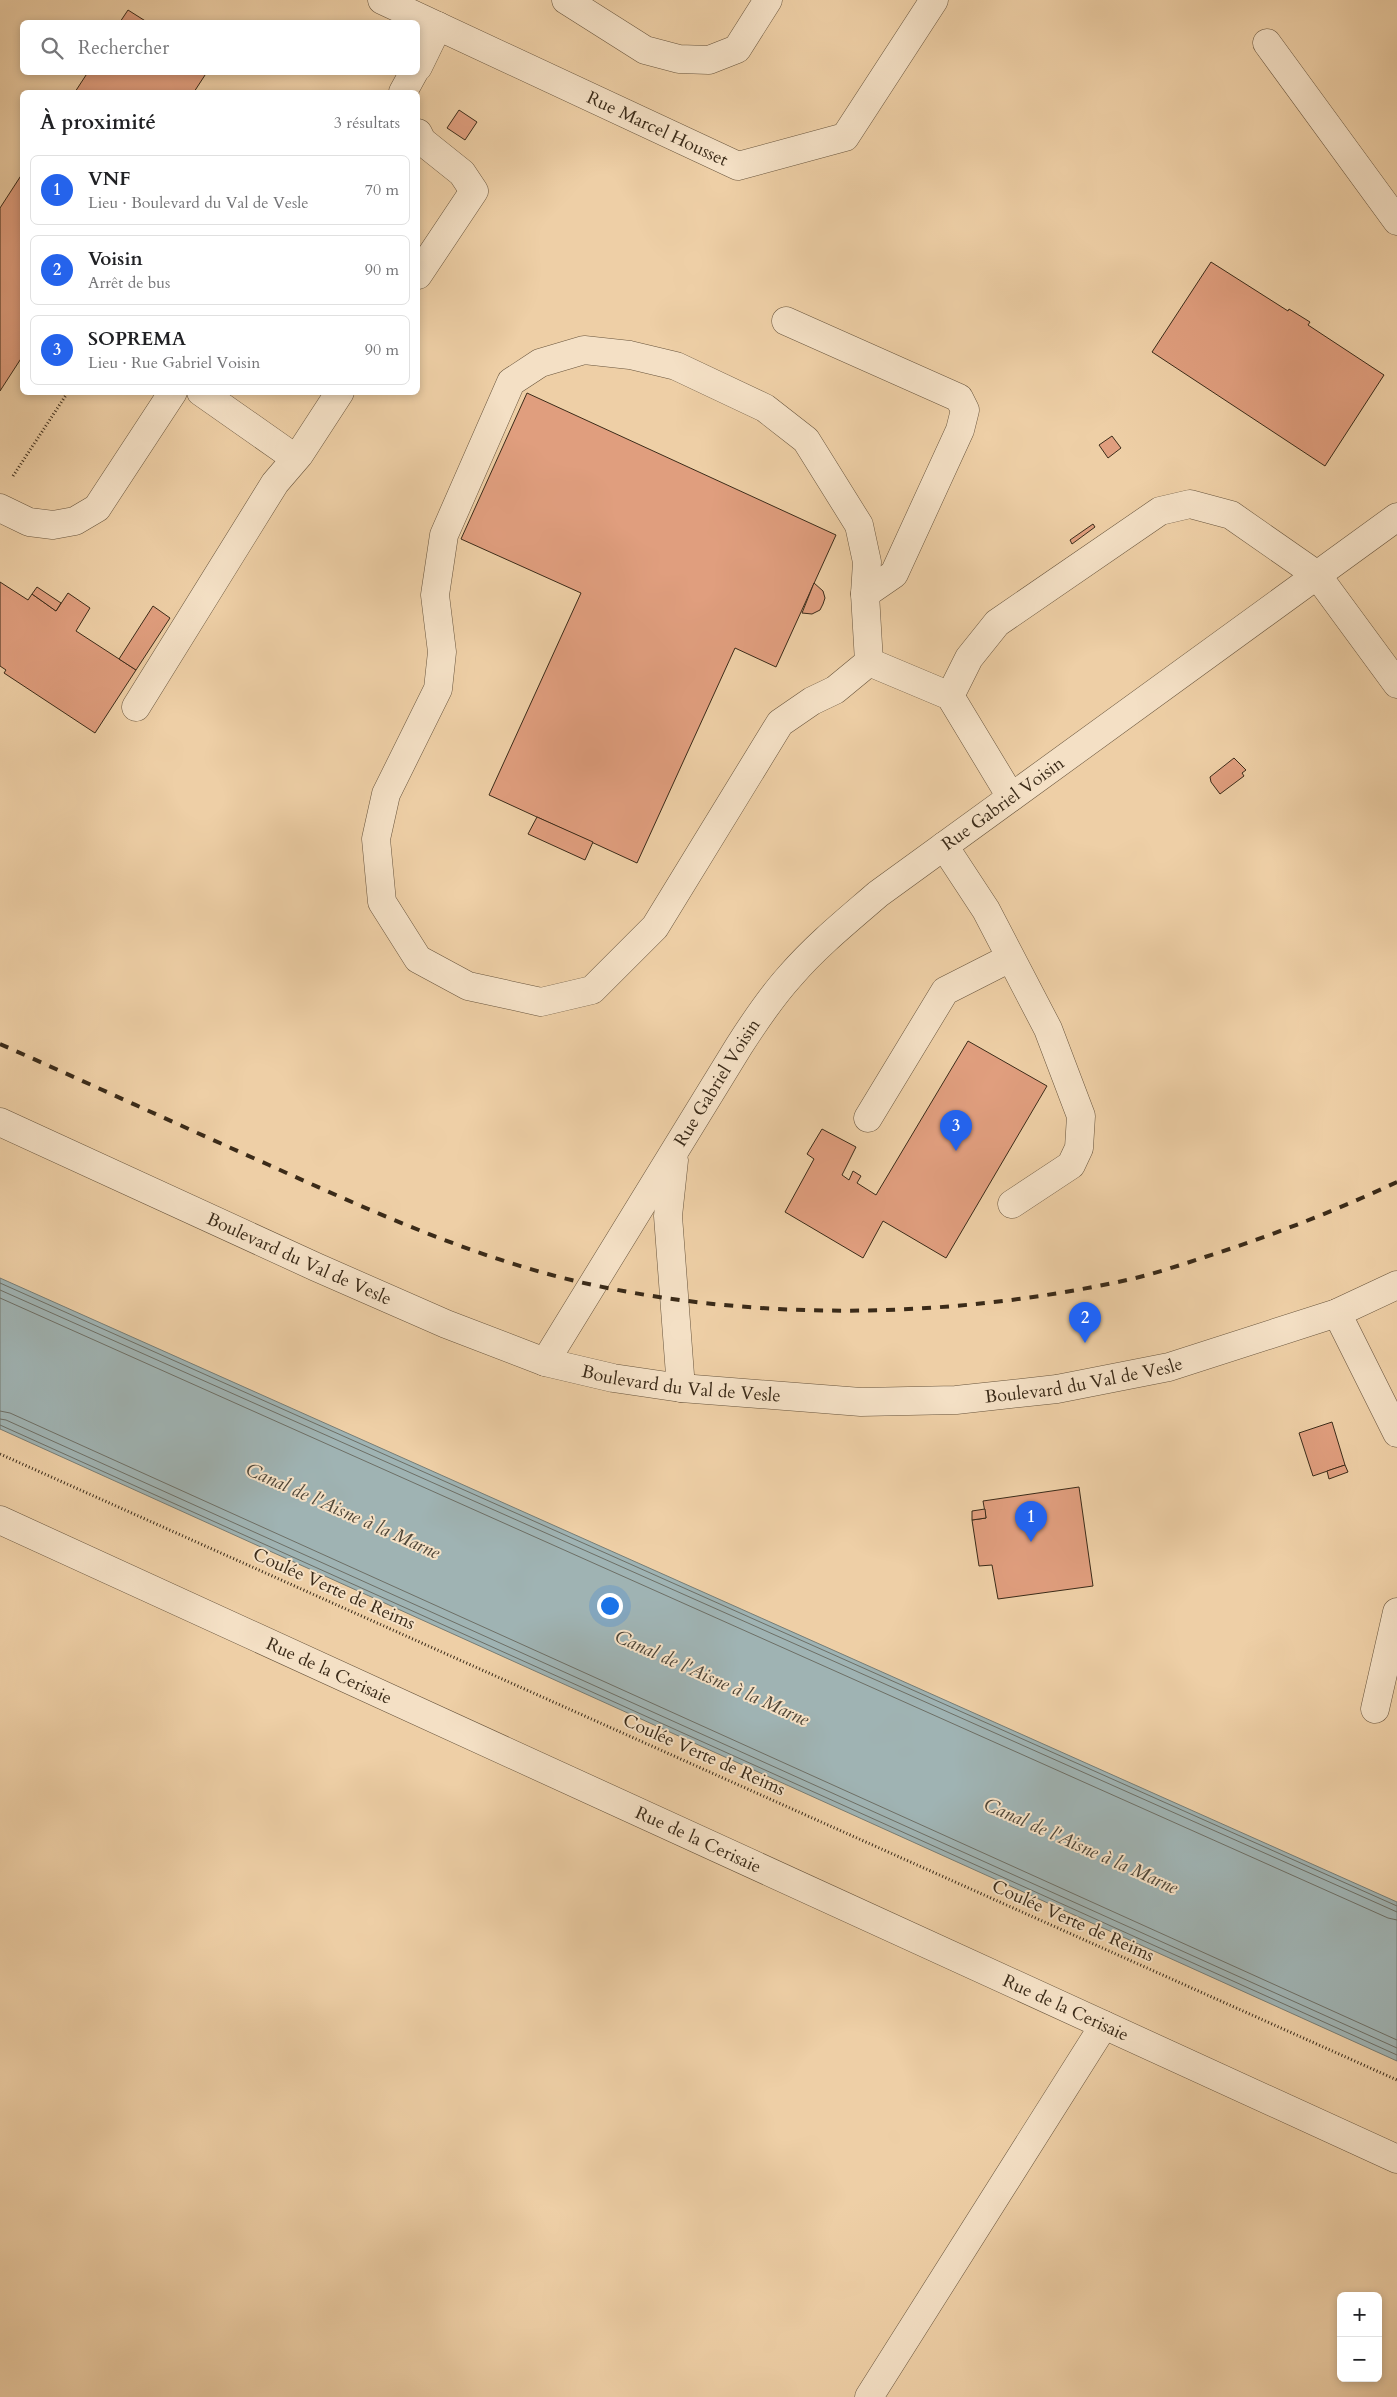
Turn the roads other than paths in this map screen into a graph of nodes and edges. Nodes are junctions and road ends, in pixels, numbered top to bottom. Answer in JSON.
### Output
{"nodes":[{"id":1,"x":382,"y":0,"type":"edge"},
{"id":2,"x":566,"y":0,"type":"edge"},
{"id":3,"x":768,"y":0,"type":"edge"},
{"id":4,"x":934,"y":0,"type":"edge"},
{"id":5,"x":438,"y":26,"type":"junction"},
{"id":6,"x":1267,"y":43,"type":"dead end"},
{"id":7,"x":420,"y":63,"type":"edge"},
{"id":8,"x":412,"y":75,"type":"edge"},
{"id":9,"x":404,"y":90,"type":"edge"},
{"id":10,"x":420,"y":137,"type":"edge"},
{"id":11,"x":1397,"y":221,"type":"edge"},
{"id":12,"x":420,"y":272,"type":"edge"},
{"id":13,"x":786,"y":321,"type":"dead end"},
{"id":14,"x":167,"y":395,"type":"edge"},
{"id":15,"x":205,"y":395,"type":"edge"},
{"id":16,"x":338,"y":395,"type":"edge"},
{"id":17,"x":295,"y":458,"type":"junction"},
{"id":18,"x":0,"y":508,"type":"edge"},
{"id":19,"x":1395,"y":522,"type":"edge"},
{"id":20,"x":1317,"y":575,"type":"junction"},
{"id":21,"x":865,"y":594,"type":"junction"},
{"id":22,"x":869,"y":662,"type":"junction"},
{"id":23,"x":1397,"y":684,"type":"edge"},
{"id":24,"x":950,"y":696,"type":"junction"},
{"id":25,"x":136,"y":707,"type":"dead end"},
{"id":26,"x":1010,"y":797,"type":"junction"},
{"id":27,"x":944,"y":846,"type":"junction"},
{"id":28,"x":1010,"y":958,"type":"junction"},
{"id":29,"x":868,"y":1118,"type":"dead end"},
{"id":30,"x":0,"y":1122,"type":"edge"},
{"id":31,"x":674,"y":1154,"type":"junction"},
{"id":32,"x":1012,"y":1204,"type":"dead end"},
{"id":33,"x":1397,"y":1285,"type":"edge"},
{"id":34,"x":1337,"y":1313,"type":"junction"},
{"id":35,"x":545,"y":1362,"type":"junction"},
{"id":36,"x":681,"y":1388,"type":"junction"},
{"id":37,"x":1397,"y":1433,"type":"edge"},
{"id":38,"x":0,"y":1520,"type":"edge"},
{"id":39,"x":1397,"y":1612,"type":"edge"},
{"id":40,"x":1375,"y":1709,"type":"dead end"},
{"id":41,"x":1104,"y":2025,"type":"junction"},
{"id":42,"x":1397,"y":2159,"type":"edge"},
{"id":43,"x":870,"y":2397,"type":"edge"}],
"edges":[{"from":1,"to":5,"type":"street","name":"Rue Marcel Housset"},
{"from":2,"to":3,"type":"street"},
{"from":4,"to":5,"type":"street","name":"Rue Marcel Housset"},
{"from":5,"to":7,"type":"street"},
{"from":6,"to":11,"type":"street"},
{"from":8,"to":9,"type":"street"},
{"from":10,"to":12,"type":"street"},
{"from":13,"to":21,"type":"street"},
{"from":14,"to":18,"type":"street"},
{"from":15,"to":17,"type":"street"},
{"from":16,"to":17,"type":"street"},
{"from":17,"to":25,"type":"street"},
{"from":19,"to":20,"type":"street","name":"Rue Gabriel Voisin"},
{"from":20,"to":23,"type":"street"},
{"from":20,"to":24,"type":"street"},
{"from":20,"to":26,"type":"street","name":"Rue Gabriel Voisin"},
{"from":21,"to":22,"type":"street"},
{"from":21,"to":22,"type":"street"},
{"from":22,"to":24,"type":"street"},
{"from":24,"to":26,"type":"street"},
{"from":26,"to":27,"type":"street","name":"Rue Gabriel Voisin"},
{"from":27,"to":28,"type":"street"},
{"from":27,"to":31,"type":"street","name":"Rue Gabriel Voisin"},
{"from":28,"to":29,"type":"street"},
{"from":28,"to":32,"type":"street"},
{"from":30,"to":35,"type":"street","name":"Boulevard du Val de Vesle"},
{"from":31,"to":35,"type":"street","name":"Rue Gabriel Voisin"},
{"from":31,"to":36,"type":"street","name":"Rue Gabriel Voisin"},
{"from":33,"to":34,"type":"street","name":"Boulevard du Val de Vesle"},
{"from":34,"to":36,"type":"street","name":"Boulevard du Val de Vesle"},
{"from":34,"to":37,"type":"street"},
{"from":35,"to":36,"type":"street","name":"Boulevard du Val de Vesle"},
{"from":38,"to":41,"type":"street","name":"Rue de la Cerisaie"},
{"from":39,"to":40,"type":"street"},
{"from":41,"to":42,"type":"street","name":"Rue de la Cerisaie"},
{"from":41,"to":43,"type":"street"}]}
